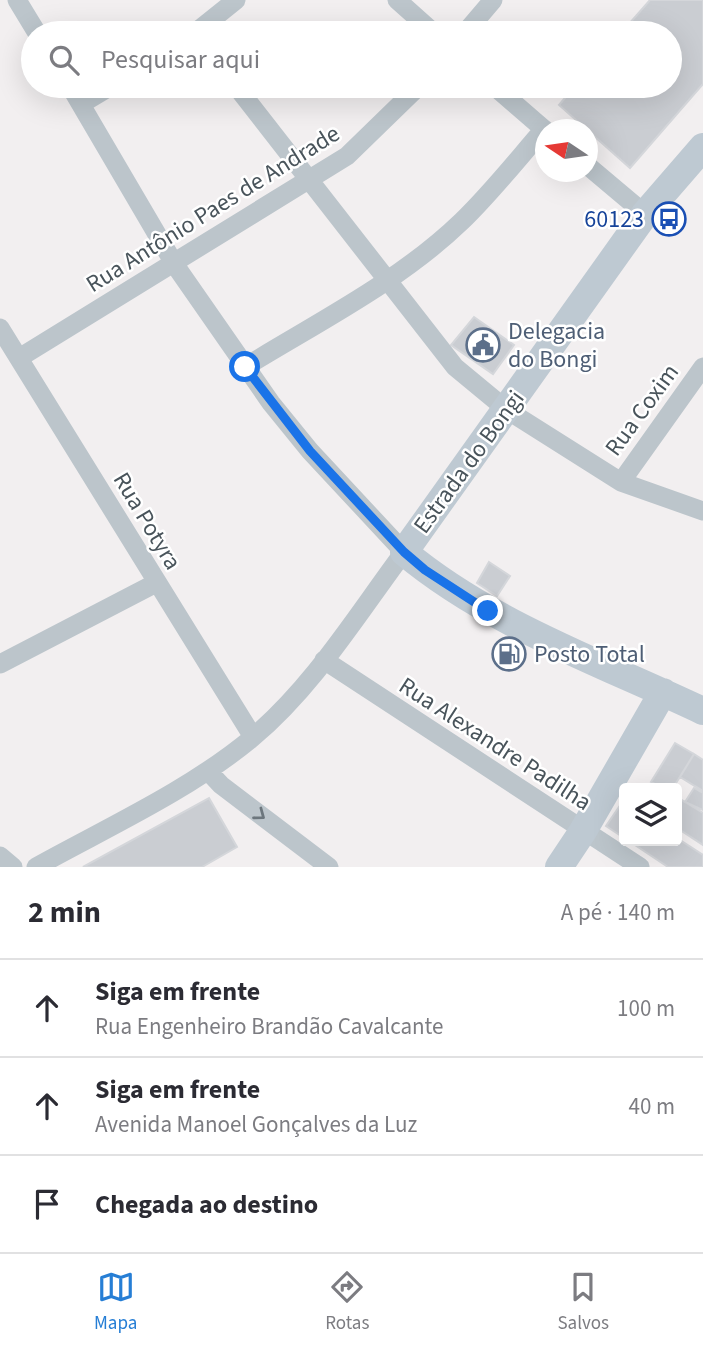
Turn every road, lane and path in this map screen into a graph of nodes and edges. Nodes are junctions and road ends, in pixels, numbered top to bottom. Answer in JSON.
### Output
{"nodes":[{"id":1,"x":17,"y":0,"type":"edge"},
{"id":2,"x":236,"y":0,"type":"edge"},
{"id":3,"x":397,"y":0,"type":"edge"},
{"id":4,"x":493,"y":0,"type":"edge"},
{"id":5,"x":30,"y":21,"type":"edge"},
{"id":6,"x":210,"y":21,"type":"edge"},
{"id":7,"x":421,"y":21,"type":"edge"},
{"id":8,"x":476,"y":21,"type":"edge"},
{"id":9,"x":77,"y":98,"type":"edge"},
{"id":10,"x":91,"y":98,"type":"edge"},
{"id":11,"x":245,"y":98,"type":"edge"},
{"id":12,"x":407,"y":98,"type":"edge"},
{"id":13,"x":508,"y":98,"type":"edge"},
{"id":14,"x":81,"y":104,"type":"junction"},
{"id":15,"x":535,"y":121,"type":"edge"},
{"id":16,"x":535,"y":141,"type":"edge"},
{"id":17,"x":701,"y":152,"type":"edge"},
{"id":18,"x":598,"y":175,"type":"edge"},
{"id":19,"x":309,"y":180,"type":"junction"},
{"id":20,"x":645,"y":214,"type":"junction"},
{"id":21,"x":175,"y":265,"type":"junction"},
{"id":22,"x":388,"y":279,"type":"junction"},
{"id":23,"x":0,"y":328,"type":"edge"},
{"id":24,"x":19,"y":358,"type":"junction"},
{"id":25,"x":245,"y":367,"type":"junction"},
{"id":26,"x":699,"y":378,"type":"edge"},
{"id":27,"x":507,"y":410,"type":"junction"},
{"id":28,"x":621,"y":482,"type":"junction"},
{"id":29,"x":703,"y":511,"type":"edge"},
{"id":30,"x":404,"y":552,"type":"junction"},
{"id":31,"x":156,"y":583,"type":"junction"},
{"id":32,"x":324,"y":660,"type":"junction"},
{"id":33,"x":0,"y":664,"type":"edge"},
{"id":34,"x":663,"y":692,"type":"junction"},
{"id":35,"x":703,"y":711,"type":"edge"},
{"id":36,"x":253,"y":737,"type":"junction"},
{"id":37,"x":208,"y":771,"type":"junction"},
{"id":38,"x":583,"y":831,"type":"junction"},
{"id":39,"x":0,"y":856,"type":"edge"},
{"id":40,"x":13,"y":867,"type":"edge"},
{"id":41,"x":36,"y":867,"type":"edge"},
{"id":42,"x":328,"y":867,"type":"edge"},
{"id":43,"x":559,"y":867,"type":"edge"},
{"id":44,"x":640,"y":867,"type":"edge"}],
"edges":[{"from":1,"to":5,"type":"street"},
{"from":2,"to":6,"type":"street"},
{"from":3,"to":7,"type":"street"},
{"from":4,"to":8,"type":"street"},
{"from":9,"to":14,"type":"street"},
{"from":10,"to":14,"type":"street"},
{"from":11,"to":19,"type":"street"},
{"from":12,"to":19,"type":"street","name":"Rua Antônio Paes de Andrade"},
{"from":13,"to":15,"type":"street"},
{"from":14,"to":21,"type":"street"},
{"from":16,"to":22,"type":"street"},
{"from":17,"to":20,"type":"main road","name":"Estrada do Bongi"},
{"from":18,"to":20,"type":"street"},
{"from":19,"to":21,"type":"street","name":"Rua Antônio Paes de Andrade"},
{"from":19,"to":22,"type":"street"},
{"from":20,"to":27,"type":"main road","name":"Estrada do Bongi"},
{"from":21,"to":24,"type":"street","name":"Rua Antônio Paes de Andrade"},
{"from":21,"to":25,"type":"street"},
{"from":22,"to":25,"type":"street"},
{"from":22,"to":27,"type":"street"},
{"from":23,"to":24,"type":"street","name":"Rua Potyra"},
{"from":24,"to":31,"type":"street","name":"Rua Potyra"},
{"from":25,"to":30,"type":"street"},
{"from":26,"to":28,"type":"street","name":"Rua Coxim"},
{"from":27,"to":28,"type":"street"},
{"from":27,"to":30,"type":"main road","name":"Estrada do Bongi"},
{"from":28,"to":29,"type":"street"},
{"from":30,"to":32,"type":"street","name":"Estrada do Bongi"},
{"from":30,"to":34,"type":"main road"},
{"from":31,"to":33,"type":"street"},
{"from":31,"to":36,"type":"street","name":"Rua Potyra"},
{"from":32,"to":36,"type":"street","name":"Estrada do Bongi"},
{"from":32,"to":38,"type":"street","name":"Rua Alexandre Padilha"},
{"from":34,"to":35,"type":"main road"},
{"from":34,"to":38,"type":"main road"},
{"from":36,"to":37,"type":"street","name":"Estrada do Bongi"},
{"from":37,"to":41,"type":"street","name":"Estrada do Bongi"},
{"from":37,"to":42,"type":"street","one_way":true},
{"from":38,"to":43,"type":"main road"},
{"from":38,"to":44,"type":"street","name":"Rua Alexandre Padilha"},
{"from":39,"to":40,"type":"street"}]}
